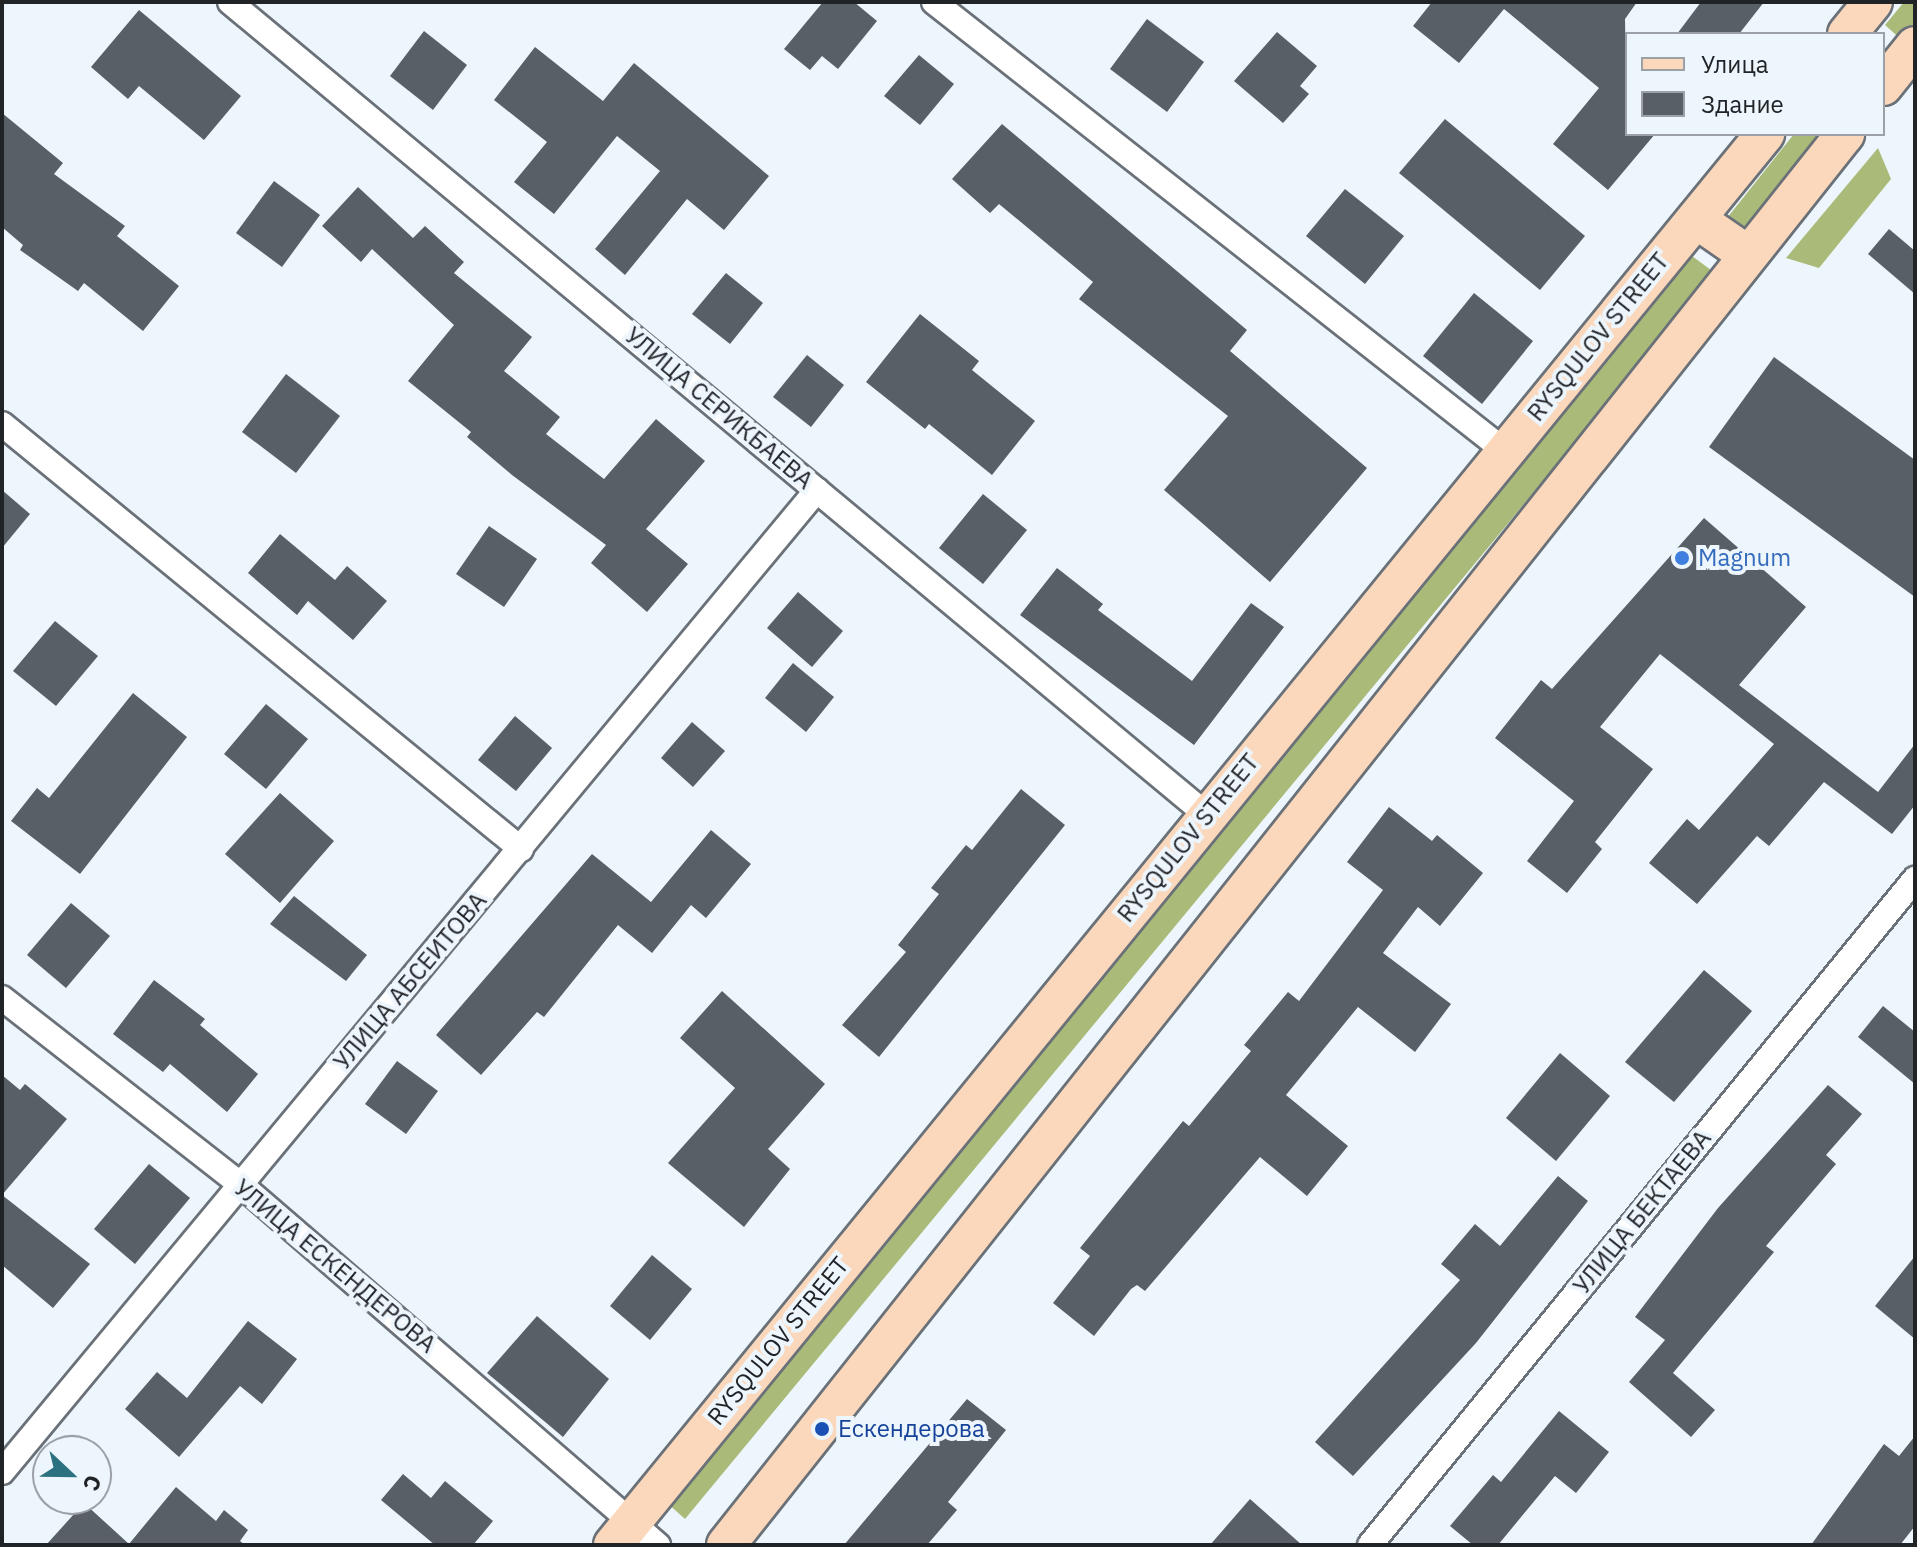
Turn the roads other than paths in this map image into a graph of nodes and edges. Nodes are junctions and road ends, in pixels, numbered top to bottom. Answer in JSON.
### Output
{"nodes":[{"id":1,"x":230,"y":2,"type":"edge"},
{"id":2,"x":934,"y":2,"type":"edge"},
{"id":3,"x":1763,"y":136,"type":"edge"},
{"id":4,"x":1843,"y":136,"type":"edge"},
{"id":5,"x":1696,"y":219,"type":"junction"},
{"id":6,"x":1748,"y":255,"type":"junction"},
{"id":7,"x":2,"y":424,"type":"edge"},
{"id":8,"x":1505,"y":451,"type":"junction"},
{"id":9,"x":817,"y":490,"type":"junction"},
{"id":10,"x":1207,"y":815,"type":"junction"},
{"id":11,"x":521,"y":849,"type":"junction"},
{"id":12,"x":1915,"y":879,"type":"edge"},
{"id":13,"x":2,"y":998,"type":"edge"},
{"id":14,"x":239,"y":1183,"type":"junction"},
{"id":15,"x":2,"y":1472,"type":"edge"},
{"id":16,"x":635,"y":1537,"type":"edge"},
{"id":17,"x":726,"y":1545,"type":"edge"},
{"id":18,"x":1370,"y":1545,"type":"edge"}],
"edges":[{"from":1,"to":9,"type":"street","name":"УЛИЦА СЕРИКБАЕВА"},
{"from":2,"to":8,"type":"street"},
{"from":3,"to":5,"type":"main road","name":"RYSQULOV STREET"},
{"from":4,"to":6,"type":"main road"},
{"from":5,"to":6,"type":"main road"},
{"from":5,"to":8,"type":"main road","name":"RYSQULOV STREET"},
{"from":6,"to":17,"type":"main road"},
{"from":7,"to":11,"type":"street"},
{"from":8,"to":10,"type":"main road","name":"RYSQULOV STREET"},
{"from":9,"to":10,"type":"street","name":"УЛИЦА СЕРИКБАЕВА"},
{"from":9,"to":11,"type":"street","name":"УЛИЦА АБСЕИТОВА"},
{"from":10,"to":16,"type":"main road","name":"RYSQULOV STREET"},
{"from":11,"to":14,"type":"street","name":"УЛИЦА АБСЕИТОВА"},
{"from":12,"to":18,"type":"street","name":"УЛИЦА БЕКТАЕВА"},
{"from":13,"to":14,"type":"street","name":"УЛИЦА ЕСКЕНДЕРОВА"},
{"from":14,"to":15,"type":"street","name":"УЛИЦА АБСЕИТОВА"},
{"from":14,"to":16,"type":"street","name":"УЛИЦА ЕСКЕНДЕРОВА"}]}
